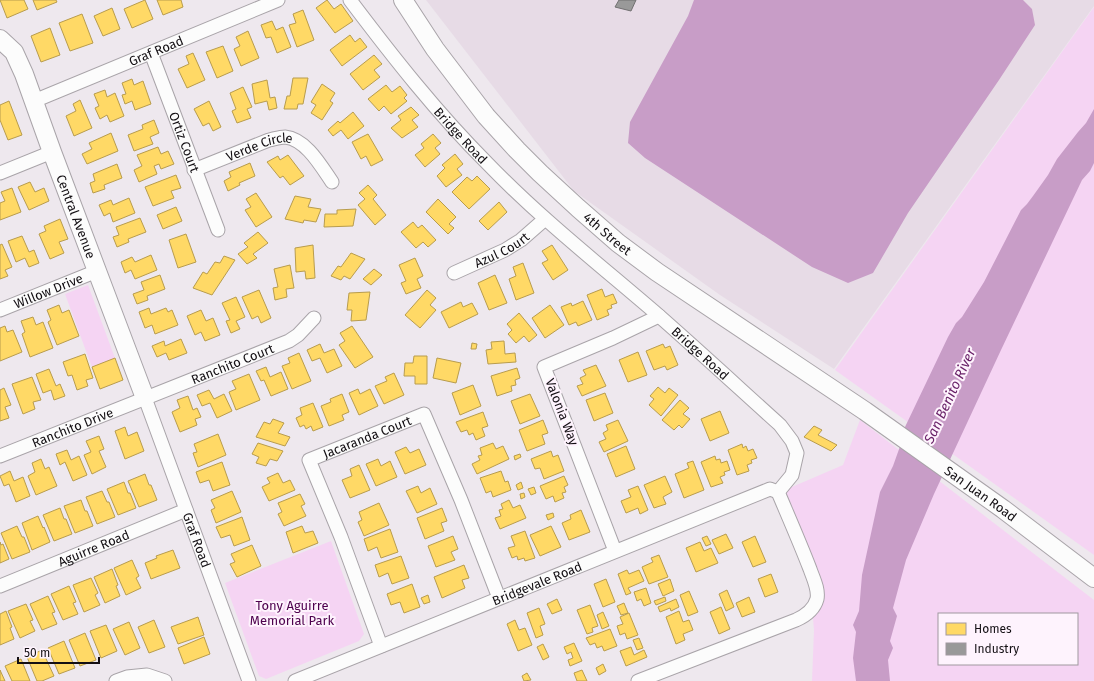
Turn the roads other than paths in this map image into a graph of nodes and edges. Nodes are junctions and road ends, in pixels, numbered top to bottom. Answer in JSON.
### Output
{"nodes":[{"id":1,"x":278,"y":0,"type":"edge"},
{"id":2,"x":350,"y":0,"type":"edge"},
{"id":3,"x":402,"y":0,"type":"edge"},
{"id":4,"x":0,"y":39,"type":"edge"},
{"id":5,"x":151,"y":53,"type":"junction"},
{"id":6,"x":34,"y":102,"type":"junction"},
{"id":7,"x":52,"y":152,"type":"junction"},
{"id":8,"x":194,"y":170,"type":"junction"},
{"id":9,"x":0,"y":173,"type":"edge"},
{"id":10,"x":332,"y":182,"type":"dead end"},
{"id":11,"x":545,"y":219,"type":"junction"},
{"id":12,"x":218,"y":230,"type":"dead end"},
{"id":13,"x":97,"y":271,"type":"junction"},
{"id":14,"x":454,"y":273,"type":"dead end"},
{"id":15,"x":0,"y":310,"type":"edge"},
{"id":16,"x":659,"y":316,"type":"junction"},
{"id":17,"x":314,"y":318,"type":"dead end"},
{"id":18,"x":145,"y":398,"type":"junction"},
{"id":19,"x":865,"y":411,"type":"joint"},
{"id":20,"x":0,"y":456,"type":"edge"},
{"id":21,"x":778,"y":492,"type":"junction"},
{"id":22,"x":186,"y":510,"type":"junction"},
{"id":23,"x":615,"y":551,"type":"junction"},
{"id":24,"x":1094,"y":578,"type":"edge"},
{"id":25,"x":0,"y":586,"type":"edge"},
{"id":26,"x":499,"y":598,"type":"junction"},
{"id":27,"x":381,"y":646,"type":"junction"},
{"id":28,"x":116,"y":681,"type":"edge"},
{"id":29,"x":165,"y":681,"type":"edge"},
{"id":30,"x":249,"y":681,"type":"edge"},
{"id":31,"x":295,"y":681,"type":"edge"},
{"id":32,"x":638,"y":681,"type":"edge"}],
"edges":[{"from":1,"to":5,"type":"street","name":"Graf Road"},
{"from":2,"to":11,"type":"street","name":"Bridge Road"},
{"from":3,"to":19,"type":"main road","name":"4th Street"},
{"from":4,"to":6,"type":"main road","name":"Central Avenue"},
{"from":5,"to":6,"type":"street","name":"Graf Road"},
{"from":5,"to":8,"type":"street","name":"Ortiz Court"},
{"from":6,"to":7,"type":"main road","name":"Central Avenue"},
{"from":7,"to":9,"type":"street"},
{"from":7,"to":13,"type":"main road","name":"Central Avenue"},
{"from":8,"to":10,"type":"street","name":"Verde Circle"},
{"from":8,"to":12,"type":"street","name":"Ortiz Court"},
{"from":11,"to":14,"type":"street","name":"Azul Court"},
{"from":11,"to":16,"type":"street","name":"Bridge Road"},
{"from":13,"to":15,"type":"street","name":"Willow Drive"},
{"from":13,"to":18,"type":"main road","name":"Central Avenue"},
{"from":16,"to":21,"type":"street","name":"Bridge Road"},
{"from":16,"to":23,"type":"street","name":"Valonia Way"},
{"from":17,"to":18,"type":"street","name":"Ranchito Court"},
{"from":18,"to":20,"type":"street","name":"Ranchito Drive"},
{"from":18,"to":22,"type":"street","name":"Graf Road"},
{"from":19,"to":24,"type":"main road","name":"San Juan Road"},
{"from":21,"to":23,"type":"street","name":"Bridgevale Road"},
{"from":21,"to":32,"type":"street"},
{"from":22,"to":25,"type":"street","name":"Aguirre Road"},
{"from":22,"to":30,"type":"street","name":"Graf Road"},
{"from":23,"to":26,"type":"street","name":"Bridgevale Road"},
{"from":26,"to":27,"type":"street","name":"Bridgevale Road"},
{"from":26,"to":27,"type":"street","name":"Jacaranda Court"},
{"from":27,"to":31,"type":"street","name":"Bridgevale Road"},
{"from":28,"to":29,"type":"street"}]}
